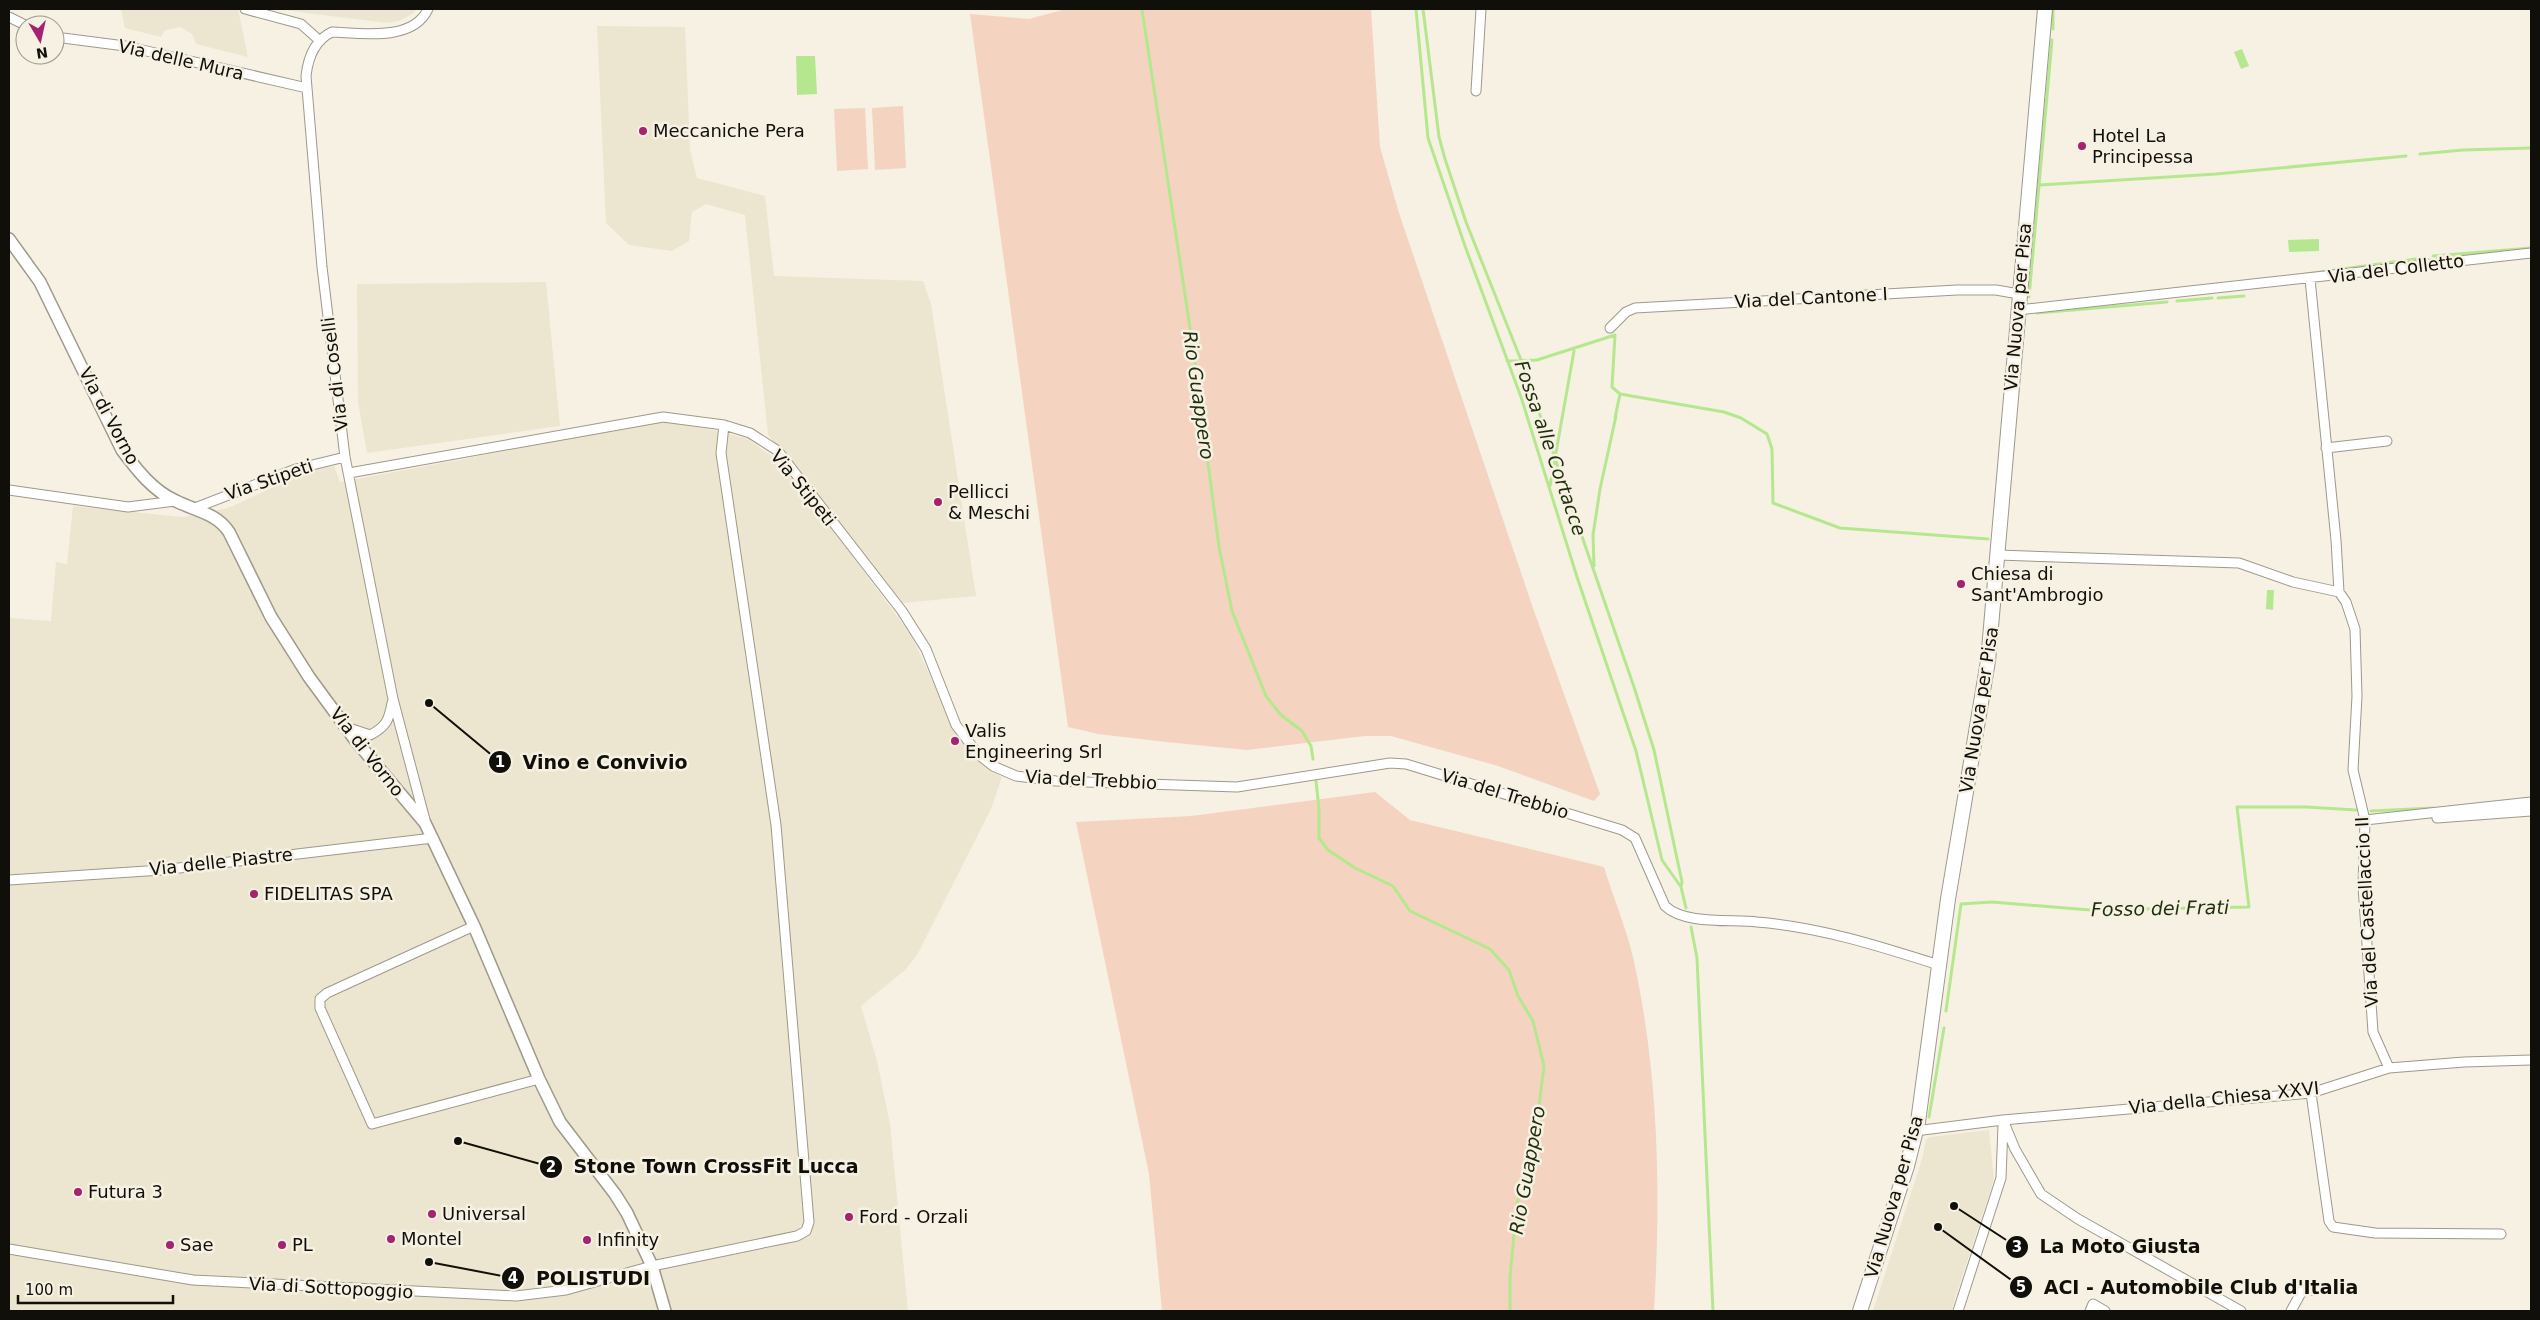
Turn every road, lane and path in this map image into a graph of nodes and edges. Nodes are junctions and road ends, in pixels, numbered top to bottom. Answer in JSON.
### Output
{"nodes":[{"id":1,"x":245,"y":9,"type":"edge"},
{"id":2,"x":428,"y":9,"type":"edge"},
{"id":3,"x":1481,"y":9,"type":"edge"},
{"id":4,"x":2045,"y":9,"type":"edge"},
{"id":5,"x":65,"y":38,"type":"edge"},
{"id":6,"x":320,"y":41,"type":"junction"},
{"id":7,"x":307,"y":88,"type":"junction"},
{"id":8,"x":1476,"y":92,"type":"dead end"},
{"id":9,"x":9,"y":240,"type":"edge"},
{"id":10,"x":2531,"y":253,"type":"edge"},
{"id":11,"x":2310,"y":279,"type":"junction"},
{"id":12,"x":2019,"y":294,"type":"junction"},
{"id":13,"x":2018,"y":310,"type":"junction"},
{"id":14,"x":1610,"y":328,"type":"dead end"},
{"id":15,"x":724,"y":425,"type":"junction"},
{"id":16,"x":2387,"y":441,"type":"dead end"},
{"id":17,"x":2326,"y":448,"type":"junction"},
{"id":18,"x":345,"y":457,"type":"junction"},
{"id":19,"x":349,"y":473,"type":"junction"},
{"id":20,"x":9,"y":490,"type":"edge"},
{"id":21,"x":175,"y":501,"type":"junction"},
{"id":22,"x":195,"y":508,"type":"junction"},
{"id":23,"x":1998,"y":555,"type":"junction"},
{"id":24,"x":2339,"y":592,"type":"junction"},
{"id":25,"x":393,"y":699,"type":"junction"},
{"id":26,"x":346,"y":727,"type":"junction"},
{"id":27,"x":1016,"y":776,"type":"joint"},
{"id":28,"x":2531,"y":802,"type":"edge"},
{"id":29,"x":2531,"y":811,"type":"edge"},
{"id":30,"x":2409,"y":816,"type":"junction"},
{"id":31,"x":2365,"y":820,"type":"junction"},
{"id":32,"x":425,"y":823,"type":"junction"},
{"id":33,"x":433,"y":838,"type":"junction"},
{"id":34,"x":9,"y":880,"type":"edge"},
{"id":35,"x":474,"y":926,"type":"junction"},
{"id":36,"x":1939,"y":965,"type":"junction"},
{"id":37,"x":2531,"y":1060,"type":"edge"},
{"id":38,"x":2389,"y":1068,"type":"junction"},
{"id":39,"x":539,"y":1079,"type":"junction"},
{"id":40,"x":2311,"y":1093,"type":"junction"},
{"id":41,"x":2003,"y":1120,"type":"junction"},
{"id":42,"x":1915,"y":1132,"type":"junction"},
{"id":43,"x":2501,"y":1234,"type":"dead end"},
{"id":44,"x":9,"y":1248,"type":"edge"},
{"id":45,"x":652,"y":1266,"type":"junction"},
{"id":46,"x":2324,"y":1289,"type":"dead end"},
{"id":47,"x":665,"y":1311,"type":"edge"},
{"id":48,"x":1860,"y":1311,"type":"edge"},
{"id":49,"x":1958,"y":1311,"type":"edge"},
{"id":50,"x":2090,"y":1311,"type":"edge"},
{"id":51,"x":2105,"y":1311,"type":"edge"},
{"id":52,"x":2241,"y":1311,"type":"edge"},
{"id":53,"x":2291,"y":1311,"type":"edge"}],
"edges":[{"from":1,"to":6,"type":"street"},
{"from":2,"to":6,"type":"street"},
{"from":3,"to":8,"type":"street"},
{"from":4,"to":12,"type":"main road","name":"Via Nuova per Pisa"},
{"from":5,"to":7,"type":"street","name":"Via delle Mura"},
{"from":6,"to":7,"type":"street","name":"Via di Coselli"},
{"from":7,"to":18,"type":"street","name":"Via di Coselli"},
{"from":9,"to":21,"type":"street","name":"Via di Vorno"},
{"from":10,"to":11,"type":"street","name":"Via del Colletto"},
{"from":11,"to":13,"type":"street"},
{"from":11,"to":17,"type":"street","name":"Via del Colletto"},
{"from":12,"to":13,"type":"main road","name":"Via Nuova per Pisa"},
{"from":12,"to":14,"type":"street","name":"Via del Cantone I"},
{"from":13,"to":23,"type":"main road","name":"Via Nuova per Pisa"},
{"from":15,"to":19,"type":"street","name":"Via Stipeti"},
{"from":15,"to":27,"type":"street","name":"Via Stipeti"},
{"from":15,"to":45,"type":"street","name":"Via di Sottopoggio"},
{"from":16,"to":17,"type":"street"},
{"from":17,"to":24,"type":"street","name":"Via del Colletto"},
{"from":18,"to":19,"type":"street","name":"Via di Coselli"},
{"from":18,"to":22,"type":"street","name":"Via Stipeti"},
{"from":19,"to":25,"type":"street","name":"Via di Coselli"},
{"from":20,"to":21,"type":"street"},
{"from":21,"to":22,"type":"street","name":"Via di Vorno"},
{"from":22,"to":26,"type":"street","name":"Via di Vorno"},
{"from":23,"to":24,"type":"street"},
{"from":23,"to":36,"type":"main road","name":"Via Nuova per Pisa"},
{"from":24,"to":31,"type":"street","name":"Via del Castellaccio II"},
{"from":25,"to":26,"type":"street"},
{"from":25,"to":32,"type":"street","name":"Via di Coselli"},
{"from":26,"to":32,"type":"street","name":"Via di Vorno"},
{"from":27,"to":36,"type":"street","name":"Via del Trebbio"},
{"from":28,"to":30,"type":"street"},
{"from":29,"to":30,"type":"street"},
{"from":30,"to":31,"type":"street"},
{"from":31,"to":38,"type":"street","name":"Via del Castellaccio II"},
{"from":32,"to":33,"type":"street","name":"Via di Vorno"},
{"from":33,"to":34,"type":"street","name":"Via delle Piastre"},
{"from":33,"to":35,"type":"street","name":"Via di Vorno"},
{"from":35,"to":39,"type":"street","name":"Via di Vorno"},
{"from":35,"to":39,"type":"street"},
{"from":36,"to":42,"type":"main road","name":"Via Nuova per Pisa"},
{"from":37,"to":38,"type":"street","name":"Via della Chiesa XXVI"},
{"from":38,"to":40,"type":"street","name":"Via della Chiesa XXVI"},
{"from":39,"to":45,"type":"street","name":"Via di Vorno"},
{"from":40,"to":41,"type":"street","name":"Via della Chiesa XXVI"},
{"from":40,"to":43,"type":"street"},
{"from":41,"to":42,"type":"street","name":"Via della Chiesa XXVI"},
{"from":41,"to":49,"type":"street"},
{"from":41,"to":52,"type":"street"},
{"from":42,"to":48,"type":"main road","name":"Via Nuova per Pisa"},
{"from":44,"to":45,"type":"street","name":"Via di Sottopoggio"},
{"from":45,"to":47,"type":"street","name":"Via di Vorno"},
{"from":46,"to":53,"type":"street"},
{"from":50,"to":51,"type":"street"}]}
